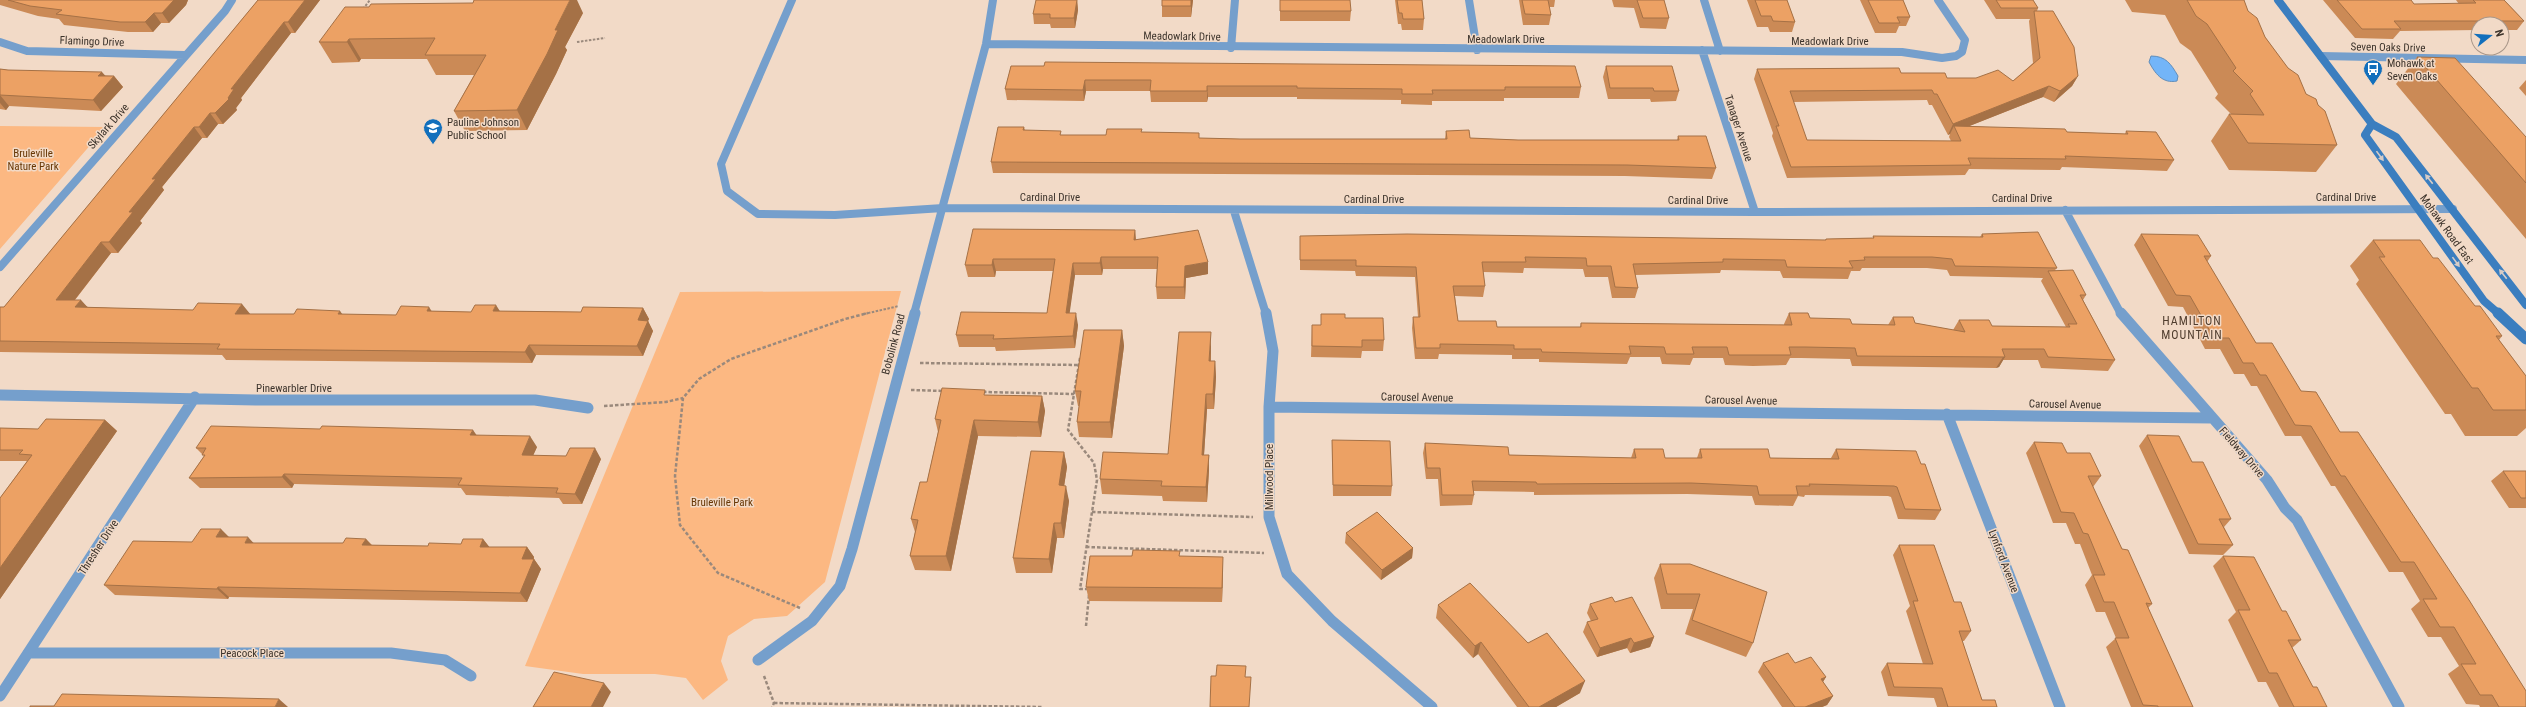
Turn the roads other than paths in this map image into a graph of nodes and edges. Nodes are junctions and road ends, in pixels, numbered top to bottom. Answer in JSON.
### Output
{"nodes":[{"id":1,"x":232,"y":0,"type":"edge"},
{"id":2,"x":792,"y":0,"type":"edge"},
{"id":3,"x":993,"y":0,"type":"edge"},
{"id":4,"x":1235,"y":0,"type":"edge"},
{"id":5,"x":1469,"y":0,"type":"edge"},
{"id":6,"x":1704,"y":0,"type":"edge"},
{"id":7,"x":1938,"y":0,"type":"edge"},
{"id":8,"x":2278,"y":0,"type":"edge"},
{"id":9,"x":0,"y":42,"type":"edge"},
{"id":10,"x":986,"y":44,"type":"junction"},
{"id":11,"x":1231,"y":48,"type":"junction"},
{"id":12,"x":1477,"y":50,"type":"junction"},
{"id":13,"x":1702,"y":50,"type":"junction"},
{"id":14,"x":1720,"y":51,"type":"junction"},
{"id":15,"x":184,"y":55,"type":"junction"},
{"id":16,"x":2321,"y":56,"type":"junction"},
{"id":17,"x":2526,"y":60,"type":"edge"},
{"id":18,"x":2372,"y":124,"type":"junction"},
{"id":19,"x":943,"y":208,"type":"junction"},
{"id":20,"x":2418,"y":209,"type":"junction"},
{"id":21,"x":1234,"y":210,"type":"junction"},
{"id":22,"x":2065,"y":210,"type":"junction"},
{"id":23,"x":2453,"y":210,"type":"junction"},
{"id":24,"x":1755,"y":212,"type":"junction"},
{"id":25,"x":0,"y":267,"type":"edge"},
{"id":26,"x":2526,"y":305,"type":"edge"},
{"id":27,"x":2526,"y":339,"type":"edge"},
{"id":28,"x":0,"y":395,"type":"edge"},
{"id":29,"x":196,"y":397,"type":"junction"},
{"id":30,"x":1269,"y":407,"type":"junction"},
{"id":31,"x":588,"y":408,"type":"road end"},
{"id":32,"x":1947,"y":414,"type":"junction"},
{"id":33,"x":2212,"y":418,"type":"junction"},
{"id":34,"x":28,"y":653,"type":"junction"},
{"id":35,"x":758,"y":660,"type":"road end"},
{"id":36,"x":470,"y":676,"type":"dead end"},
{"id":37,"x":0,"y":696,"type":"edge"},
{"id":38,"x":1432,"y":707,"type":"edge"},
{"id":39,"x":2060,"y":707,"type":"edge"},
{"id":40,"x":2399,"y":707,"type":"edge"}],
"edges":[{"from":1,"to":15,"type":"street","name":"Skylark Drive"},
{"from":2,"to":19,"type":"street","name":"Cardinal Drive"},
{"from":3,"to":10,"type":"street","name":"Bobolink Road"},
{"from":4,"to":11,"type":"street"},
{"from":5,"to":12,"type":"street"},
{"from":6,"to":14,"type":"street"},
{"from":7,"to":14,"type":"street","name":"Meadowlark Drive"},
{"from":8,"to":16,"type":"main road","name":"Mohawk Road East"},
{"from":9,"to":15,"type":"street","name":"Flamingo Drive"},
{"from":10,"to":11,"type":"street","name":"Meadowlark Drive"},
{"from":10,"to":19,"type":"street","name":"Bobolink Road"},
{"from":11,"to":12,"type":"street","name":"Meadowlark Drive"},
{"from":12,"to":13,"type":"street","name":"Meadowlark Drive"},
{"from":13,"to":14,"type":"street","name":"Meadowlark Drive"},
{"from":13,"to":24,"type":"street","name":"Tanager Avenue"},
{"from":15,"to":25,"type":"street","name":"Skylark Drive"},
{"from":16,"to":17,"type":"street","name":"Seven Oaks Drive"},
{"from":16,"to":18,"type":"main road","name":"Mohawk Road East"},
{"from":18,"to":20,"type":"main road","name":"Mohawk Road East","one_way":true},
{"from":23,"to":18,"type":"main road","name":"Mohawk Road East","one_way":true},
{"from":19,"to":21,"type":"street","name":"Cardinal Drive"},
{"from":19,"to":35,"type":"street","name":"Bobolink Road"},
{"from":20,"to":22,"type":"street","name":"Cardinal Drive"},
{"from":20,"to":23,"type":"street","name":"Cardinal Drive"},
{"from":20,"to":27,"type":"main road","name":"Mohawk Road East","one_way":true},
{"from":21,"to":24,"type":"street","name":"Cardinal Drive"},
{"from":21,"to":30,"type":"street","name":"Millwood Place"},
{"from":22,"to":24,"type":"street","name":"Cardinal Drive"},
{"from":22,"to":33,"type":"street","name":"Fieldway Drive"},
{"from":26,"to":23,"type":"main road","name":"Mohawk Road East","one_way":true},
{"from":28,"to":29,"type":"street","name":"Pinewarbler Drive"},
{"from":29,"to":31,"type":"street","name":"Pinewarbler Drive"},
{"from":29,"to":34,"type":"street","name":"Thresher Drive"},
{"from":30,"to":32,"type":"street","name":"Carousel Avenue"},
{"from":30,"to":38,"type":"street","name":"Millwood Place"},
{"from":32,"to":33,"type":"street","name":"Carousel Avenue"},
{"from":32,"to":39,"type":"street","name":"Lynford Avenue"},
{"from":33,"to":40,"type":"street","name":"Fieldway Drive"},
{"from":34,"to":36,"type":"street","name":"Peacock Place"},
{"from":34,"to":37,"type":"street","name":"Thresher Drive"}]}
